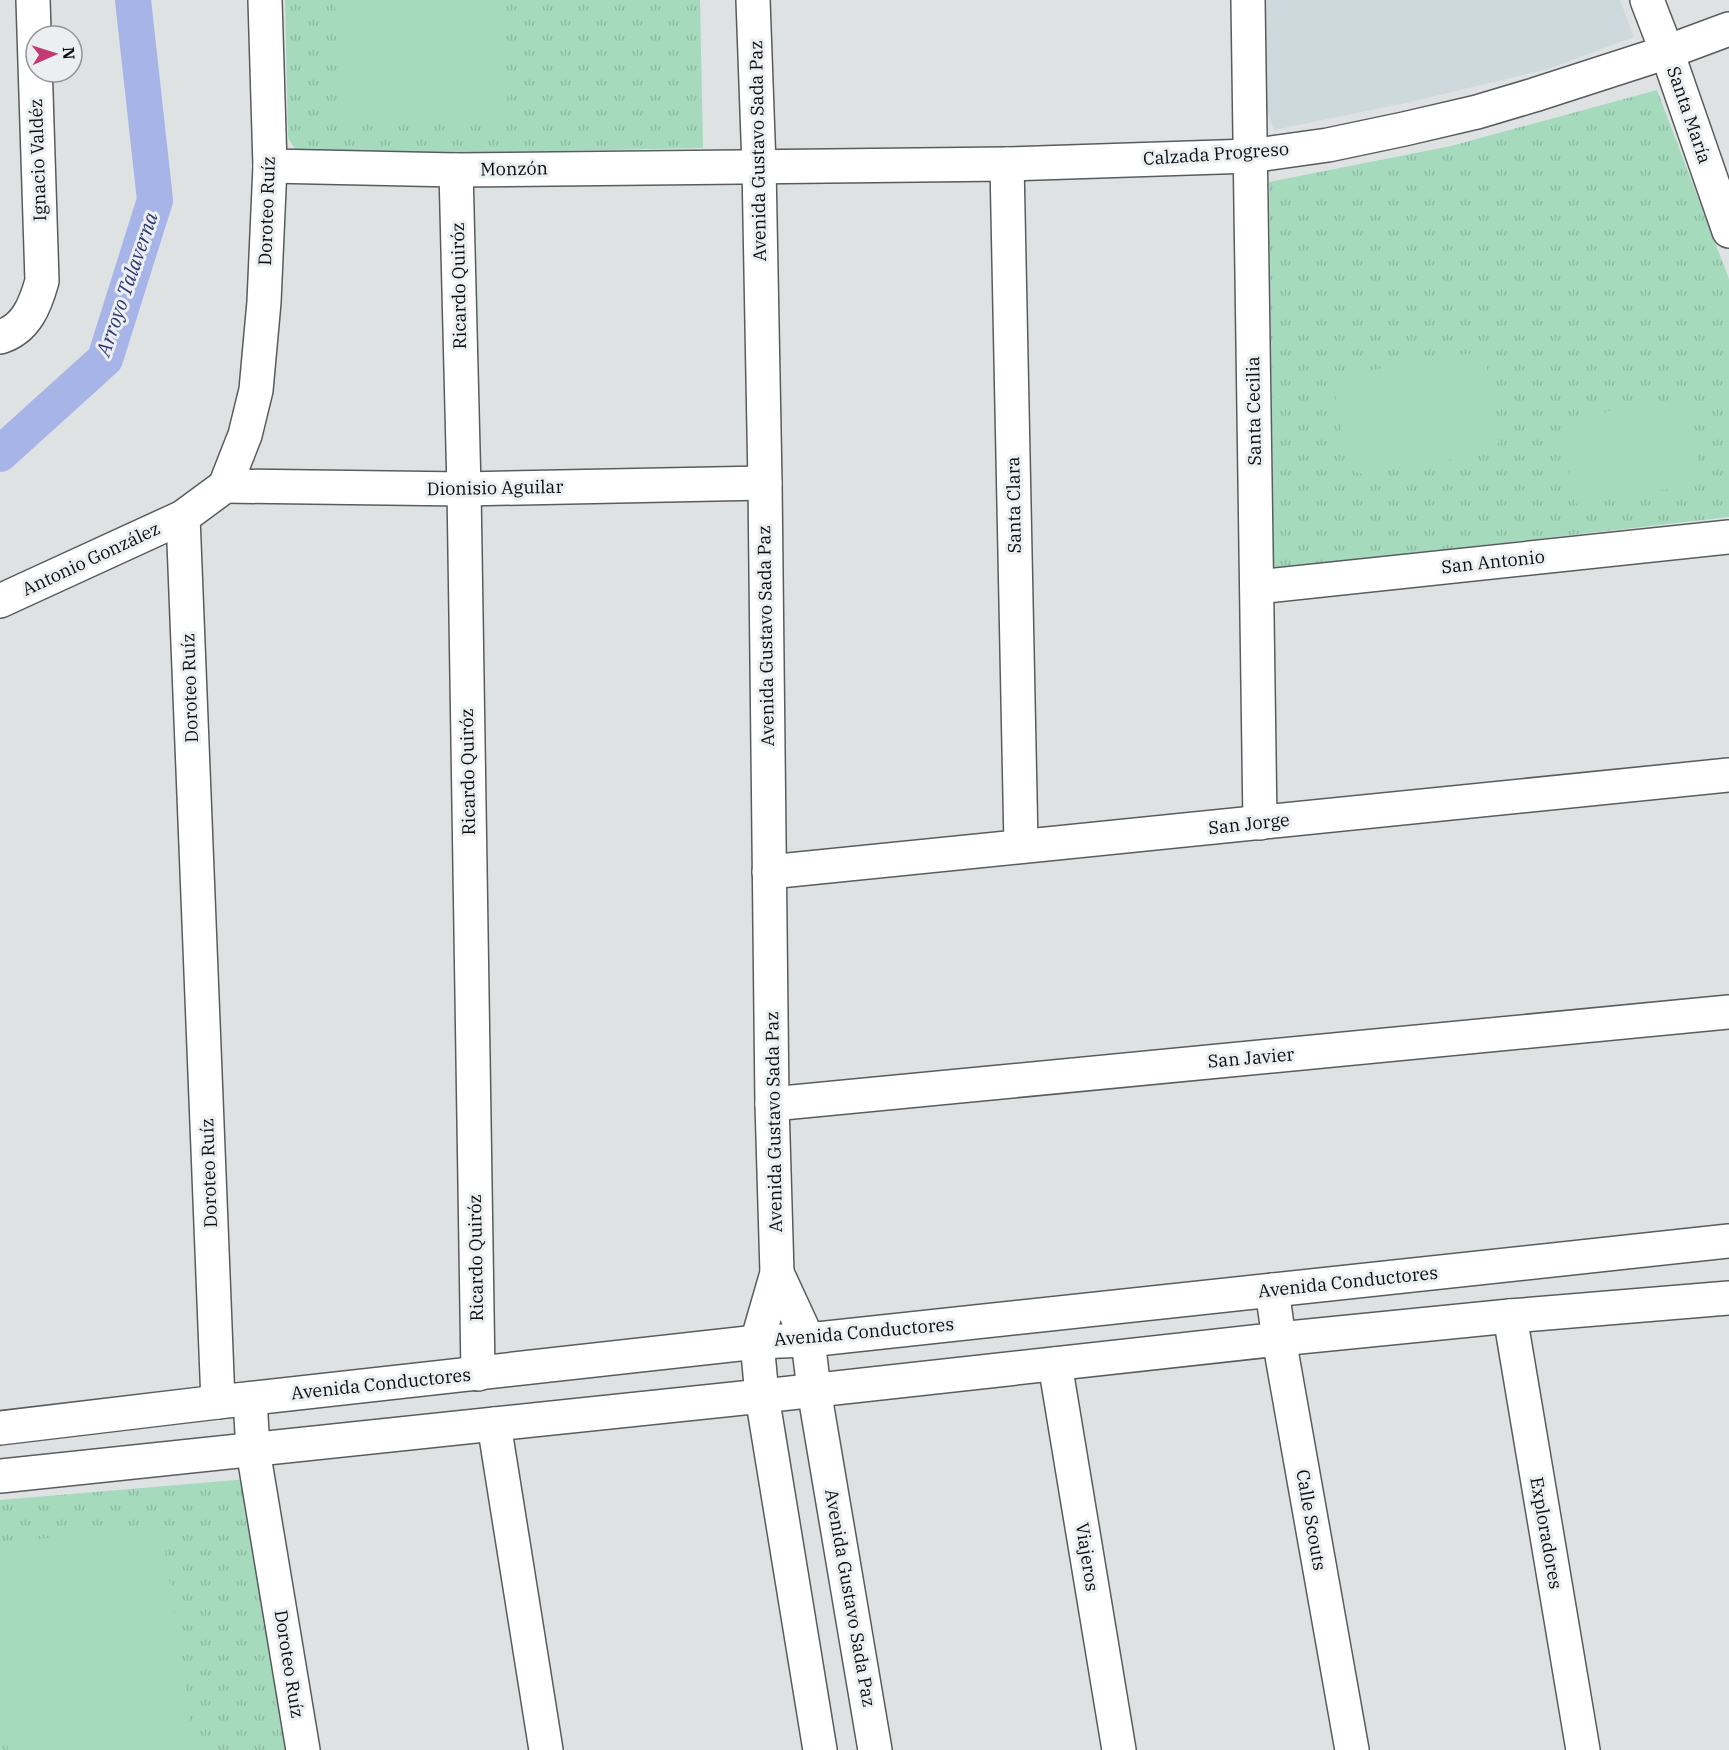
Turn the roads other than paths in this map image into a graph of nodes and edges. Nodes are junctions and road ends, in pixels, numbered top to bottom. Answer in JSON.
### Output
{"nodes":[{"id":1,"x":33,"y":0,"type":"edge"},
{"id":2,"x":265,"y":0,"type":"edge"},
{"id":3,"x":753,"y":0,"type":"edge"},
{"id":4,"x":1248,"y":0,"type":"edge"},
{"id":5,"x":1647,"y":0,"type":"edge"},
{"id":6,"x":1729,"y":29,"type":"edge"},
{"id":7,"x":1667,"y":52,"type":"junction"},
{"id":8,"x":1250,"y":156,"type":"junction"},
{"id":9,"x":1007,"y":164,"type":"junction"},
{"id":10,"x":270,"y":166,"type":"junction"},
{"id":11,"x":759,"y":166,"type":"junction"},
{"id":12,"x":456,"y":170,"type":"junction"},
{"id":13,"x":1729,"y":231,"type":"edge"},
{"id":14,"x":0,"y":337,"type":"edge"},
{"id":15,"x":765,"y":483,"type":"junction"},
{"id":16,"x":225,"y":486,"type":"junction"},
{"id":17,"x":464,"y":489,"type":"junction"},
{"id":18,"x":183,"y":517,"type":"junction"},
{"id":19,"x":1729,"y":537,"type":"edge"},
{"id":20,"x":1257,"y":587,"type":"junction"},
{"id":21,"x":0,"y":601,"type":"edge"},
{"id":22,"x":1729,"y":775,"type":"edge"},
{"id":23,"x":1260,"y":823,"type":"junction"},
{"id":24,"x":1021,"y":846,"type":"junction"},
{"id":25,"x":769,"y":872,"type":"junction"},
{"id":26,"x":1729,"y":1012,"type":"edge"},
{"id":27,"x":772,"y":1104,"type":"junction"},
{"id":28,"x":1729,"y":1241,"type":"edge"},
{"id":29,"x":777,"y":1273,"type":"junction"},
{"id":30,"x":1272,"y":1290,"type":"junction"},
{"id":31,"x":1729,"y":1299,"type":"edge"},
{"id":32,"x":1510,"y":1316,"type":"junction"},
{"id":33,"x":1279,"y":1339,"type":"junction"},
{"id":34,"x":808,"y":1340,"type":"junction"},
{"id":35,"x":757,"y":1342,"type":"junction"},
{"id":36,"x":1055,"y":1364,"type":"junction"},
{"id":37,"x":478,"y":1374,"type":"junction"},
{"id":38,"x":814,"y":1390,"type":"junction"},
{"id":39,"x":762,"y":1396,"type":"junction"},
{"id":40,"x":234,"y":1400,"type":"junction"},
{"id":41,"x":494,"y":1424,"type":"junction"},
{"id":42,"x":0,"y":1428,"type":"edge"},
{"id":43,"x":253,"y":1450,"type":"junction"},
{"id":44,"x":0,"y":1476,"type":"edge"},
{"id":45,"x":303,"y":1750,"type":"edge"},
{"id":46,"x":546,"y":1750,"type":"edge"},
{"id":47,"x":820,"y":1750,"type":"edge"},
{"id":48,"x":876,"y":1750,"type":"edge"},
{"id":49,"x":1119,"y":1750,"type":"edge"},
{"id":50,"x":1352,"y":1750,"type":"edge"},
{"id":51,"x":1583,"y":1750,"type":"edge"}],
"edges":[{"from":1,"to":14,"type":"street","name":"Ignacio Valdéz"},
{"from":2,"to":10,"type":"street","name":"Doroteo Ruíz"},
{"from":3,"to":11,"type":"street","name":"Avenida Gustavo Sada Paz"},
{"from":4,"to":8,"type":"street","name":"Santa Cecilia"},
{"from":5,"to":7,"type":"street","name":"Santa María"},
{"from":6,"to":7,"type":"street","name":"Calzada Progreso"},
{"from":7,"to":8,"type":"street","name":"Calzada Progreso"},
{"from":7,"to":13,"type":"street","name":"Santa María"},
{"from":8,"to":9,"type":"street","name":"Calzada Progreso"},
{"from":8,"to":20,"type":"street","name":"Santa Cecilia"},
{"from":9,"to":11,"type":"street","name":"Calzada Progreso"},
{"from":9,"to":24,"type":"street","name":"Santa Clara"},
{"from":10,"to":12,"type":"street","name":"Monzón"},
{"from":10,"to":16,"type":"street","name":"Doroteo Ruíz"},
{"from":11,"to":12,"type":"street","name":"Monzón"},
{"from":11,"to":15,"type":"street","name":"Avenida Gustavo Sada Paz"},
{"from":12,"to":17,"type":"street","name":"Ricardo Quiróz"},
{"from":15,"to":17,"type":"street","name":"Dionisio Aguilar"},
{"from":15,"to":25,"type":"street","name":"Avenida Gustavo Sada Paz"},
{"from":16,"to":17,"type":"street","name":"Dionisio Aguilar"},
{"from":16,"to":18,"type":"street"},
{"from":17,"to":37,"type":"street","name":"Ricardo Quiróz"},
{"from":18,"to":21,"type":"street","name":"Antonio González"},
{"from":18,"to":40,"type":"street","name":"Doroteo Ruíz"},
{"from":19,"to":20,"type":"street","name":"San Antonio"},
{"from":20,"to":23,"type":"street","name":"Santa Cecilia"},
{"from":22,"to":23,"type":"street","name":"San Jorge"},
{"from":23,"to":24,"type":"street","name":"San Jorge"},
{"from":24,"to":25,"type":"street","name":"San Jorge"},
{"from":25,"to":27,"type":"street","name":"Avenida Gustavo Sada Paz"},
{"from":26,"to":27,"type":"street","name":"San Javier"},
{"from":27,"to":29,"type":"street","name":"Avenida Gustavo Sada Paz"},
{"from":28,"to":30,"type":"street","name":"Avenida Conductores"},
{"from":29,"to":34,"type":"street","name":"Avenida Gustavo Sada Paz"},
{"from":29,"to":35,"type":"street","name":"Avenida Gustavo Sada Paz"},
{"from":30,"to":33,"type":"street","name":"Calle Scouts"},
{"from":30,"to":34,"type":"street","name":"Avenida Conductores"},
{"from":31,"to":32,"type":"street"},
{"from":32,"to":33,"type":"street"},
{"from":32,"to":51,"type":"street","name":"Exploradores"},
{"from":33,"to":36,"type":"street"},
{"from":33,"to":50,"type":"street","name":"Calle Scouts"},
{"from":34,"to":35,"type":"street","name":"Avenida Conductores"},
{"from":34,"to":38,"type":"street","name":"Avenida Gustavo Sada Paz"},
{"from":35,"to":37,"type":"street","name":"Avenida Conductores"},
{"from":35,"to":39,"type":"street","name":"Avenida Gustavo Sada Paz"},
{"from":36,"to":38,"type":"street"},
{"from":36,"to":49,"type":"street","name":"Viajeros"},
{"from":37,"to":40,"type":"street","name":"Avenida Conductores"},
{"from":38,"to":39,"type":"street"},
{"from":38,"to":48,"type":"street","name":"Avenida Gustavo Sada Paz"},
{"from":39,"to":41,"type":"street"},
{"from":39,"to":47,"type":"street","name":"Avenida Gustavo Sada Paz"},
{"from":40,"to":42,"type":"street","name":"Avenida Conductores"},
{"from":40,"to":43,"type":"street","name":"Doroteo Ruíz"},
{"from":41,"to":43,"type":"street"},
{"from":41,"to":46,"type":"street"},
{"from":43,"to":44,"type":"street"},
{"from":43,"to":45,"type":"street","name":"Doroteo Ruíz"}]}
